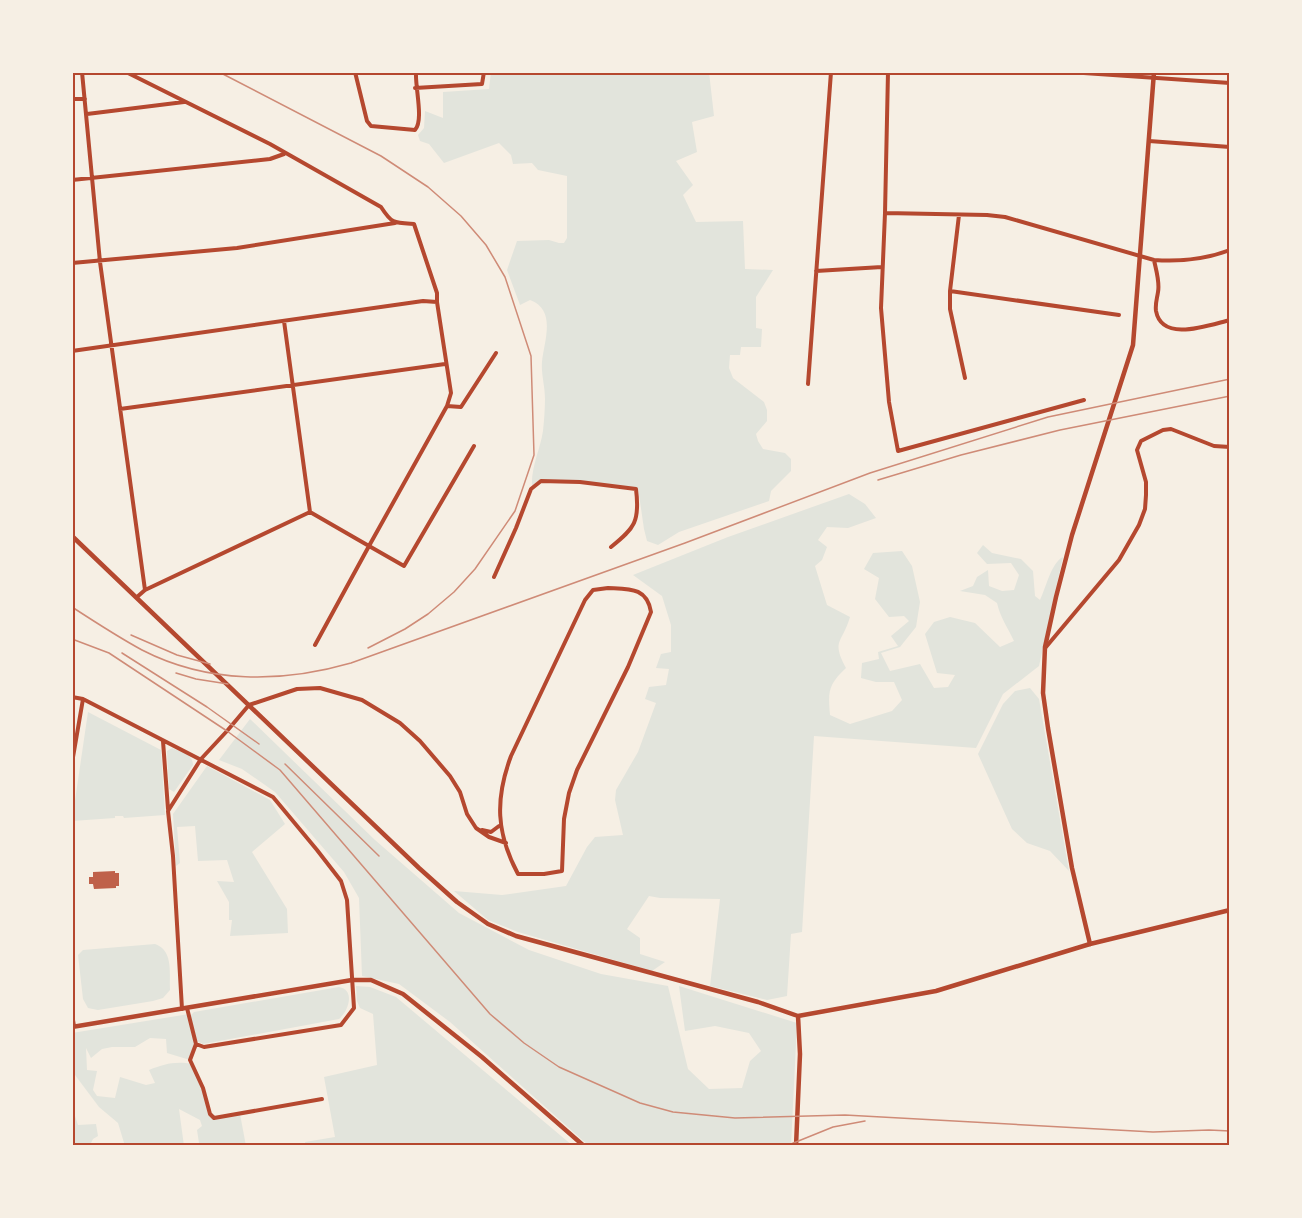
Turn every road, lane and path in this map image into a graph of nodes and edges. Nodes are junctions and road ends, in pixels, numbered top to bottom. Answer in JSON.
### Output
{"nodes":[{"id":1,"x":82,"y":72,"type":"edge"},
{"id":2,"x":126,"y":72,"type":"edge"},
{"id":3,"x":355,"y":72,"type":"edge"},
{"id":4,"x":416,"y":72,"type":"edge"},
{"id":5,"x":484,"y":72,"type":"edge"},
{"id":6,"x":831,"y":72,"type":"edge"},
{"id":7,"x":888,"y":72,"type":"edge"},
{"id":8,"x":1069,"y":72,"type":"edge"},
{"id":9,"x":1154,"y":75,"type":"edge"},
{"id":10,"x":1230,"y":83,"type":"edge"},
{"id":11,"x":415,"y":88,"type":"junction"},
{"id":12,"x":72,"y":99,"type":"edge"},
{"id":13,"x":85,"y":99,"type":"junction"},
{"id":14,"x":186,"y":102,"type":"junction"},
{"id":15,"x":87,"y":114,"type":"junction"},
{"id":16,"x":1149,"y":141,"type":"junction"},
{"id":17,"x":1230,"y":147,"type":"edge"},
{"id":18,"x":285,"y":153,"type":"junction"},
{"id":19,"x":93,"y":178,"type":"junction"},
{"id":20,"x":72,"y":180,"type":"edge"},
{"id":21,"x":384,"y":212,"type":"junction"},
{"id":22,"x":885,"y":213,"type":"junction"},
{"id":23,"x":959,"y":215,"type":"junction"},
{"id":24,"x":395,"y":223,"type":"junction"},
{"id":25,"x":378,"y":225,"type":"junction"},
{"id":26,"x":1230,"y":250,"type":"edge"},
{"id":27,"x":1140,"y":255,"type":"junction"},
{"id":28,"x":1154,"y":260,"type":"junction"},
{"id":29,"x":100,"y":262,"type":"junction"},
{"id":30,"x":72,"y":263,"type":"edge"},
{"id":31,"x":882,"y":267,"type":"junction"},
{"id":32,"x":816,"y":271,"type":"junction"},
{"id":33,"x":950,"y":291,"type":"junction"},
{"id":34,"x":437,"y":302,"type":"junction"},
{"id":35,"x":1119,"y":315,"type":"dead end"},
{"id":36,"x":1230,"y":320,"type":"edge"},
{"id":37,"x":284,"y":321,"type":"junction"},
{"id":38,"x":111,"y":344,"type":"junction"},
{"id":39,"x":72,"y":351,"type":"edge"},
{"id":40,"x":496,"y":353,"type":"dead end"},
{"id":41,"x":445,"y":364,"type":"junction"},
{"id":42,"x":965,"y":378,"type":"dead end"},
{"id":43,"x":292,"y":384,"type":"junction"},
{"id":44,"x":808,"y":384,"type":"dead end"},
{"id":45,"x":1084,"y":400,"type":"dead end"},
{"id":46,"x":447,"y":406,"type":"junction"},
{"id":47,"x":120,"y":409,"type":"junction"},
{"id":48,"x":474,"y":446,"type":"dead end"},
{"id":49,"x":1230,"y":447,"type":"edge"},
{"id":50,"x":310,"y":512,"type":"junction"},
{"id":51,"x":72,"y":536,"type":"edge"},
{"id":52,"x":369,"y":546,"type":"junction"},
{"id":53,"x":610,"y":547,"type":"dead end"},
{"id":54,"x":494,"y":577,"type":"dead end"},
{"id":55,"x":145,"y":590,"type":"junction"},
{"id":56,"x":137,"y":597,"type":"junction"},
{"id":57,"x":315,"y":645,"type":"dead end"},
{"id":58,"x":1045,"y":647,"type":"junction"},
{"id":59,"x":72,"y":697,"type":"edge"},
{"id":60,"x":83,"y":699,"type":"junction"},
{"id":61,"x":249,"y":705,"type":"junction"},
{"id":62,"x":164,"y":741,"type":"junction"},
{"id":63,"x":201,"y":759,"type":"junction"},
{"id":64,"x":72,"y":763,"type":"edge"},
{"id":65,"x":168,"y":811,"type":"junction"},
{"id":66,"x":500,"y":826,"type":"junction"},
{"id":67,"x":476,"y":828,"type":"junction"},
{"id":68,"x":506,"y":843,"type":"junction"},
{"id":69,"x":1230,"y":910,"type":"edge"},
{"id":70,"x":1090,"y":944,"type":"junction"},
{"id":71,"x":352,"y":981,"type":"junction"},
{"id":72,"x":184,"y":1008,"type":"junction"},
{"id":73,"x":72,"y":1014,"type":"edge"},
{"id":74,"x":798,"y":1016,"type":"junction"},
{"id":75,"x":73,"y":1027,"type":"edge"},
{"id":76,"x":196,"y":1044,"type":"junction"},
{"id":77,"x":322,"y":1099,"type":"dead end"},
{"id":78,"x":584,"y":1146,"type":"edge"},
{"id":79,"x":796,"y":1146,"type":"edge"}],
"edges":[{"from":1,"to":13,"type":"street"},
{"from":2,"to":14,"type":"street"},
{"from":3,"to":11,"type":"street"},
{"from":4,"to":11,"type":"street"},
{"from":5,"to":11,"type":"street"},
{"from":6,"to":32,"type":"street"},
{"from":7,"to":22,"type":"street"},
{"from":8,"to":9,"type":"street"},
{"from":9,"to":10,"type":"street"},
{"from":9,"to":16,"type":"street"},
{"from":12,"to":13,"type":"street"},
{"from":13,"to":15,"type":"street"},
{"from":14,"to":15,"type":"street"},
{"from":14,"to":18,"type":"street"},
{"from":15,"to":19,"type":"street"},
{"from":16,"to":17,"type":"street"},
{"from":16,"to":27,"type":"street"},
{"from":18,"to":19,"type":"street"},
{"from":18,"to":21,"type":"street"},
{"from":19,"to":20,"type":"street"},
{"from":19,"to":29,"type":"street"},
{"from":21,"to":24,"type":"street"},
{"from":21,"to":25,"type":"street"},
{"from":22,"to":23,"type":"street"},
{"from":22,"to":31,"type":"street"},
{"from":23,"to":27,"type":"street"},
{"from":23,"to":33,"type":"street"},
{"from":24,"to":25,"type":"street"},
{"from":24,"to":34,"type":"street"},
{"from":25,"to":29,"type":"street"},
{"from":26,"to":28,"type":"street"},
{"from":27,"to":28,"type":"street"},
{"from":27,"to":58,"type":"street"},
{"from":28,"to":36,"type":"street"},
{"from":29,"to":30,"type":"street"},
{"from":29,"to":38,"type":"street"},
{"from":31,"to":32,"type":"street"},
{"from":31,"to":45,"type":"street"},
{"from":32,"to":44,"type":"street"},
{"from":33,"to":35,"type":"street"},
{"from":33,"to":42,"type":"street"},
{"from":34,"to":37,"type":"street"},
{"from":34,"to":41,"type":"street"},
{"from":37,"to":38,"type":"street"},
{"from":37,"to":43,"type":"street"},
{"from":38,"to":39,"type":"street"},
{"from":38,"to":47,"type":"street"},
{"from":40,"to":46,"type":"street"},
{"from":41,"to":43,"type":"street"},
{"from":41,"to":46,"type":"street"},
{"from":43,"to":47,"type":"street"},
{"from":43,"to":50,"type":"street"},
{"from":46,"to":52,"type":"street"},
{"from":47,"to":55,"type":"street"},
{"from":48,"to":52,"type":"street"},
{"from":49,"to":58,"type":"street"},
{"from":50,"to":52,"type":"street"},
{"from":50,"to":55,"type":"street"},
{"from":51,"to":56,"type":"street"},
{"from":52,"to":57,"type":"street"},
{"from":53,"to":54,"type":"street"},
{"from":55,"to":56,"type":"street"},
{"from":56,"to":61,"type":"street"},
{"from":58,"to":70,"type":"street"},
{"from":59,"to":60,"type":"street"},
{"from":60,"to":62,"type":"street"},
{"from":60,"to":64,"type":"street"},
{"from":61,"to":63,"type":"street"},
{"from":61,"to":67,"type":"street"},
{"from":61,"to":74,"type":"street"},
{"from":62,"to":63,"type":"street"},
{"from":62,"to":65,"type":"street"},
{"from":63,"to":65,"type":"street"},
{"from":63,"to":71,"type":"street"},
{"from":65,"to":72,"type":"street"},
{"from":66,"to":67,"type":"street"},
{"from":66,"to":68,"type":"street"},
{"from":66,"to":68,"type":"street"},
{"from":67,"to":68,"type":"street"},
{"from":69,"to":70,"type":"street"},
{"from":70,"to":74,"type":"street"},
{"from":71,"to":72,"type":"street"},
{"from":71,"to":76,"type":"street"},
{"from":71,"to":78,"type":"street"},
{"from":72,"to":75,"type":"street"},
{"from":72,"to":76,"type":"street"},
{"from":73,"to":75,"type":"street"},
{"from":74,"to":79,"type":"street"},
{"from":76,"to":77,"type":"street"}]}
